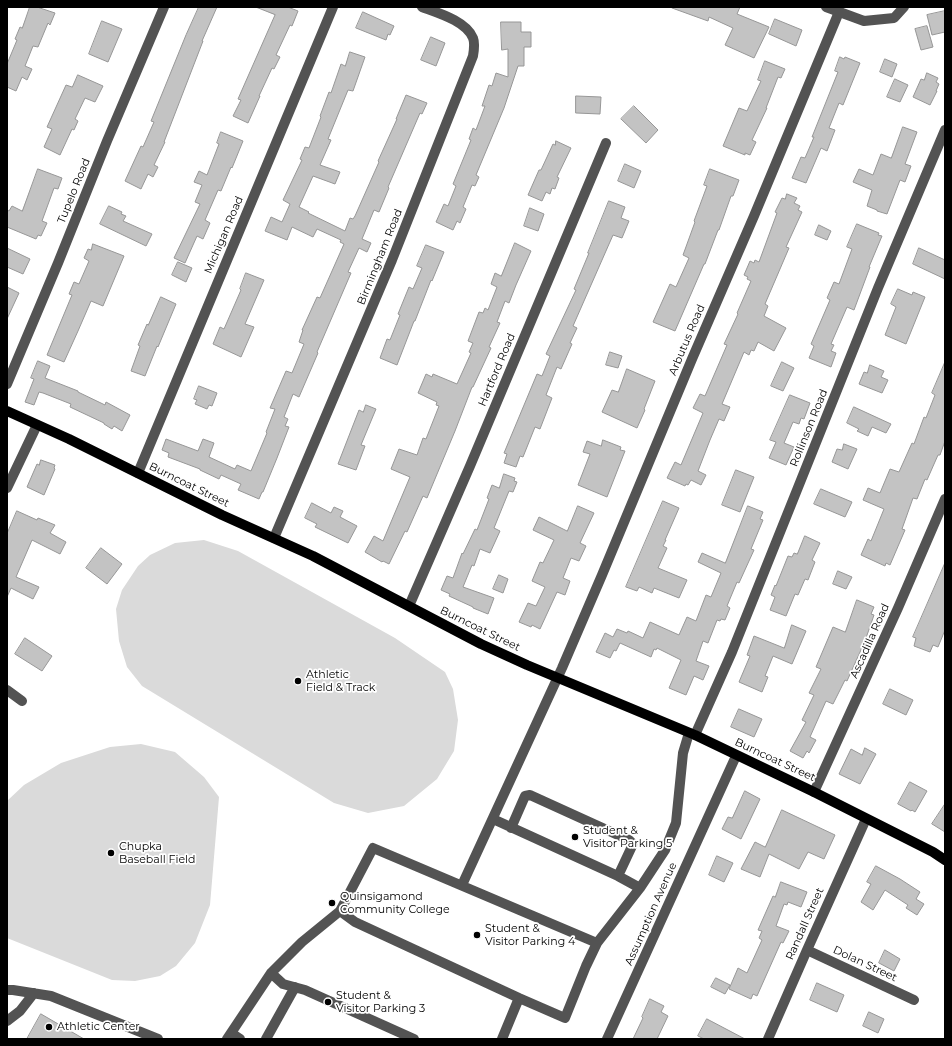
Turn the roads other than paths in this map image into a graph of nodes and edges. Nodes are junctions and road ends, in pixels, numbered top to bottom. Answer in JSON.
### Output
{"nodes":[{"id":1,"x":164,"y":7,"type":"edge"},
{"id":2,"x":333,"y":7,"type":"edge"},
{"id":3,"x":422,"y":7,"type":"edge"},
{"id":4,"x":826,"y":7,"type":"edge"},
{"id":5,"x":904,"y":7,"type":"edge"},
{"id":6,"x":839,"y":12,"type":"junction"},
{"id":7,"x":945,"y":130,"type":"edge"},
{"id":8,"x":606,"y":143,"type":"dead end"},
{"id":9,"x":7,"y":384,"type":"edge"},
{"id":10,"x":7,"y":411,"type":"edge"},
{"id":11,"x":37,"y":424,"type":"junction"},
{"id":12,"x":138,"y":473,"type":"junction"},
{"id":13,"x":7,"y":488,"type":"edge"},
{"id":14,"x":945,"y":499,"type":"edge"},
{"id":15,"x":274,"y":538,"type":"junction"},
{"id":16,"x":409,"y":606,"type":"junction"},
{"id":17,"x":558,"y":678,"type":"junction"},
{"id":18,"x":7,"y":690,"type":"edge"},
{"id":19,"x":22,"y":701,"type":"dead end"},
{"id":20,"x":692,"y":734,"type":"junction"},
{"id":21,"x":736,"y":756,"type":"junction"},
{"id":22,"x":814,"y":792,"type":"junction"},
{"id":23,"x":866,"y":818,"type":"junction"},
{"id":24,"x":493,"y":819,"type":"junction"},
{"id":25,"x":511,"y":828,"type":"junction"},
{"id":26,"x":945,"y":860,"type":"edge"},
{"id":27,"x":618,"y":876,"type":"junction"},
{"id":28,"x":462,"y":885,"type":"junction"},
{"id":29,"x":640,"y":888,"type":"junction"},
{"id":30,"x":340,"y":911,"type":"junction"},
{"id":31,"x":597,"y":943,"type":"junction"},
{"id":32,"x":807,"y":950,"type":"junction"},
{"id":33,"x":271,"y":973,"type":"junction"},
{"id":34,"x":295,"y":987,"type":"junction"},
{"id":35,"x":7,"y":990,"type":"edge"},
{"id":36,"x":34,"y":993,"type":"junction"},
{"id":37,"x":519,"y":998,"type":"junction"},
{"id":38,"x":914,"y":1000,"type":"dead end"},
{"id":39,"x":7,"y":1021,"type":"edge"},
{"id":40,"x":229,"y":1036,"type":"edge"},
{"id":41,"x":158,"y":1039,"type":"edge"},
{"id":42,"x":240,"y":1039,"type":"edge"},
{"id":43,"x":266,"y":1039,"type":"edge"},
{"id":44,"x":414,"y":1039,"type":"edge"},
{"id":45,"x":502,"y":1039,"type":"edge"},
{"id":46,"x":608,"y":1039,"type":"edge"},
{"id":47,"x":768,"y":1039,"type":"edge"}],
"edges":[{"from":1,"to":9,"type":"street","name":"Tupelo Road"},
{"from":2,"to":12,"type":"street","name":"Michigan Road"},
{"from":3,"to":15,"type":"street","name":"Birmingham Road"},
{"from":4,"to":6,"type":"street"},
{"from":5,"to":6,"type":"street"},
{"from":6,"to":17,"type":"street","name":"Arbutus Road"},
{"from":7,"to":20,"type":"street","name":"Rollinson Road"},
{"from":8,"to":16,"type":"street","name":"Hartford Road"},
{"from":10,"to":11,"type":"main road","name":"Burncoat Street"},
{"from":11,"to":12,"type":"main road","name":"Burncoat Street"},
{"from":11,"to":13,"type":"street"},
{"from":12,"to":15,"type":"main road","name":"Burncoat Street"},
{"from":14,"to":22,"type":"street","name":"Ascadilla Road"},
{"from":15,"to":16,"type":"main road","name":"Burncoat Street"},
{"from":16,"to":17,"type":"main road","name":"Burncoat Street"},
{"from":17,"to":20,"type":"main road","name":"Burncoat Street"},
{"from":17,"to":24,"type":"street","name":"Arbutus Road"},
{"from":18,"to":19,"type":"street"},
{"from":20,"to":21,"type":"main road","name":"Burncoat Street"},
{"from":20,"to":29,"type":"street","name":"Rollinson Road"},
{"from":21,"to":22,"type":"main road","name":"Burncoat Street"},
{"from":21,"to":46,"type":"street","name":"Assumption Avenue"},
{"from":22,"to":23,"type":"main road","name":"Burncoat Street"},
{"from":23,"to":26,"type":"main road","name":"Burncoat Street"},
{"from":23,"to":32,"type":"street","name":"Randall Street"},
{"from":24,"to":25,"type":"street"},
{"from":24,"to":28,"type":"street","name":"Arbutus Road"},
{"from":25,"to":27,"type":"street"},
{"from":25,"to":27,"type":"street"},
{"from":27,"to":29,"type":"street"},
{"from":28,"to":30,"type":"street"},
{"from":28,"to":31,"type":"street"},
{"from":29,"to":31,"type":"street","name":"Rollinson Road"},
{"from":30,"to":33,"type":"street"},
{"from":30,"to":37,"type":"street"},
{"from":31,"to":37,"type":"street","name":"Rollinson Road"},
{"from":32,"to":38,"type":"street","name":"Dolan Street"},
{"from":32,"to":47,"type":"street","name":"Randall Street"},
{"from":33,"to":34,"type":"street"},
{"from":33,"to":40,"type":"street"},
{"from":34,"to":43,"type":"street"},
{"from":34,"to":44,"type":"street"},
{"from":35,"to":36,"type":"street"},
{"from":36,"to":39,"type":"street"},
{"from":36,"to":41,"type":"street"},
{"from":37,"to":45,"type":"street"},
{"from":40,"to":42,"type":"street"}]}
